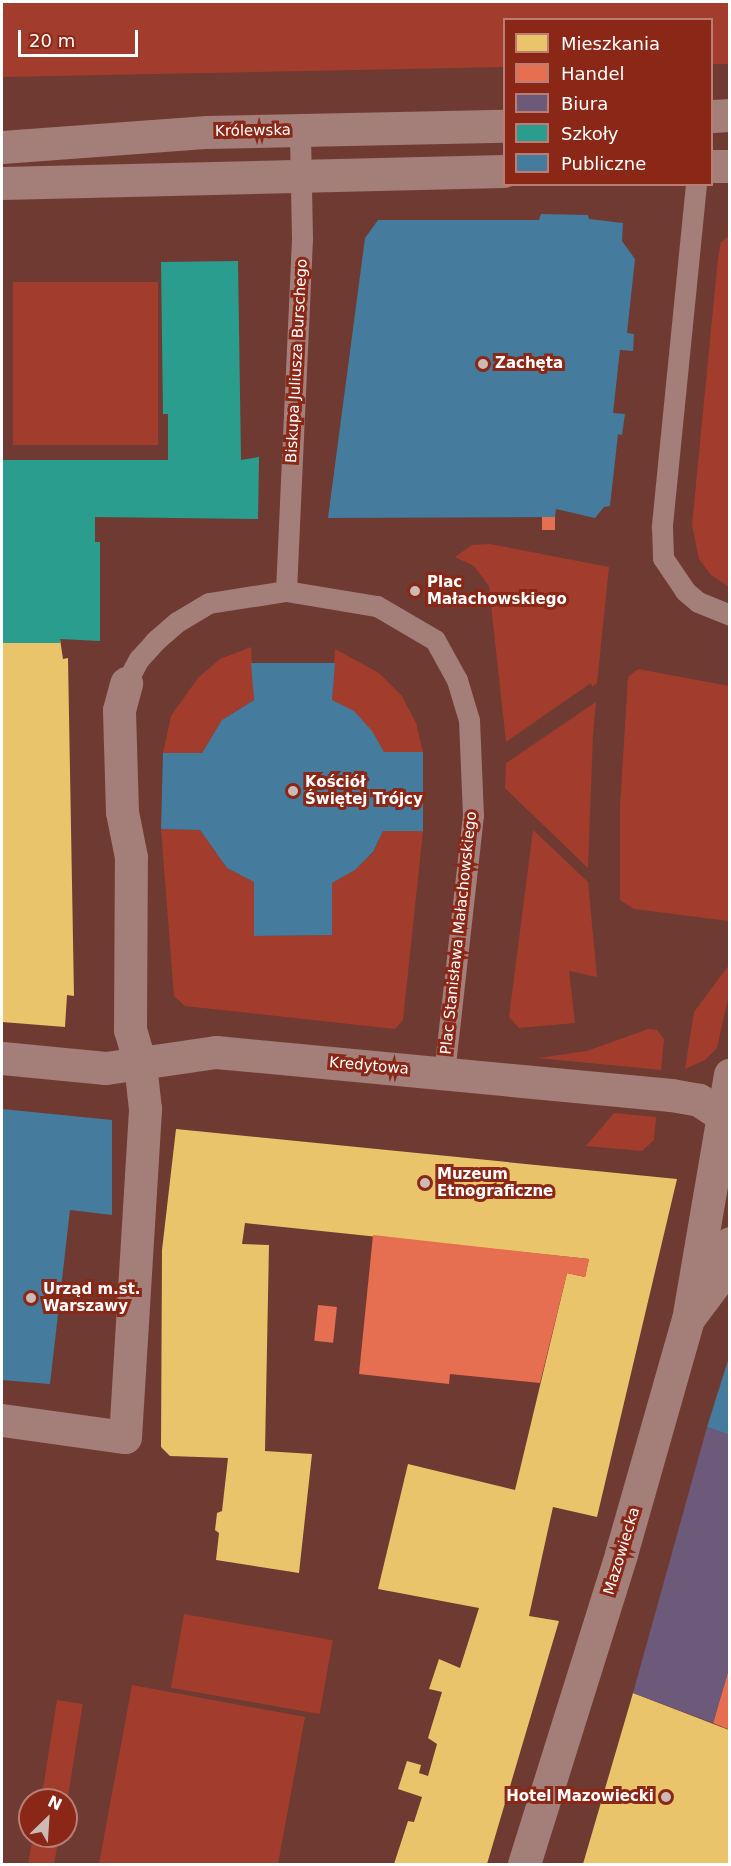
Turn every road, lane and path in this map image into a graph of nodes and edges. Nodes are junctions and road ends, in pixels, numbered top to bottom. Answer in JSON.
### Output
{"nodes":[{"id":1,"x":729,"y":115,"type":"edge"},
{"id":2,"x":713,"y":116,"type":"edge"},
{"id":3,"x":503,"y":126,"type":"edge"},
{"id":4,"x":300,"y":130,"type":"junction"},
{"id":5,"x":2,"y":147,"type":"edge"},
{"id":6,"x":713,"y":166,"type":"edge"},
{"id":7,"x":729,"y":166,"type":"edge"},
{"id":8,"x":503,"y":171,"type":"edge"},
{"id":9,"x":301,"y":176,"type":"junction"},
{"id":10,"x":2,"y":183,"type":"edge"},
{"id":11,"x":696,"y":186,"type":"edge"},
{"id":12,"x":286,"y":591,"type":"junction"},
{"id":13,"x":729,"y":615,"type":"edge"},
{"id":14,"x":126,"y":683,"type":"joint"},
{"id":15,"x":2,"y":1058,"type":"edge"},
{"id":16,"x":140,"y":1064,"type":"junction"},
{"id":17,"x":444,"y":1073,"type":"junction"},
{"id":18,"x":729,"y":1074,"type":"edge"},
{"id":19,"x":726,"y":1117,"type":"edge"},
{"id":20,"x":729,"y":1243,"type":"edge"},
{"id":21,"x":688,"y":1319,"type":"junction"},
{"id":22,"x":2,"y":1420,"type":"edge"},
{"id":23,"x":524,"y":1864,"type":"edge"}],
"edges":[{"from":1,"to":2,"type":"street"},
{"from":3,"to":4,"type":"street","name":"Królewska"},
{"from":4,"to":5,"type":"street","name":"Królewska"},
{"from":4,"to":9,"type":"lane","name":"Biskupa Juliusza Burschego"},
{"from":6,"to":7,"type":"street"},
{"from":8,"to":9,"type":"street"},
{"from":9,"to":10,"type":"street"},
{"from":9,"to":12,"type":"lane","name":"Biskupa Juliusza Burschego"},
{"from":11,"to":13,"type":"lane"},
{"from":12,"to":14,"type":"lane","name":"Plac Stanisława Małachowskiego"},
{"from":12,"to":17,"type":"lane","name":"Plac Stanisława Małachowskiego"},
{"from":14,"to":16,"type":"street","name":"Plac Stanisława Małachowskiego"},
{"from":15,"to":16,"type":"street","name":"Kredytowa"},
{"from":16,"to":17,"type":"street","name":"Kredytowa"},
{"from":16,"to":22,"type":"street","name":"Plac Stanisława Małachowskiego"},
{"from":17,"to":19,"type":"street","name":"Kredytowa"},
{"from":18,"to":19,"type":"street"},
{"from":19,"to":21,"type":"street"},
{"from":20,"to":21,"type":"street","name":"Mazowiecka"},
{"from":21,"to":23,"type":"street","name":"Mazowiecka"}]}
